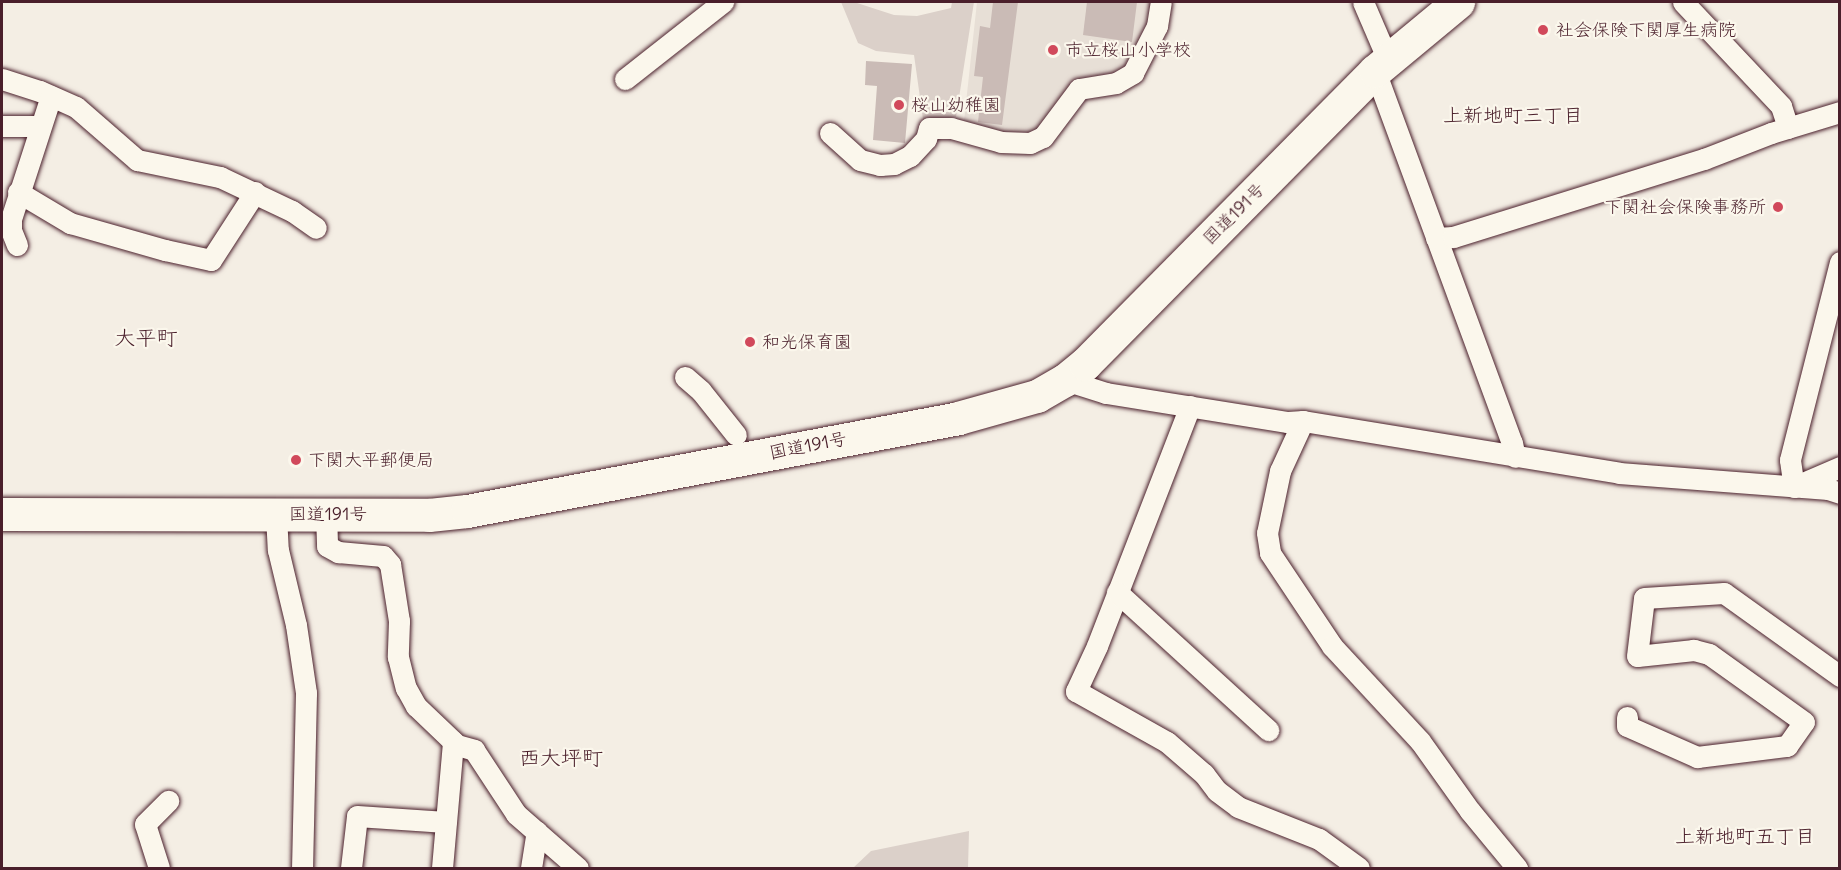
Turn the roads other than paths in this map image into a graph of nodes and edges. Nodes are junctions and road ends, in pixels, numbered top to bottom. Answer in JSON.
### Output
{"nodes":[{"id":1,"x":723,"y":2,"type":"edge"},
{"id":2,"x":1161,"y":2,"type":"edge"},
{"id":3,"x":1363,"y":2,"type":"edge"},
{"id":4,"x":1458,"y":2,"type":"edge"},
{"id":5,"x":1683,"y":2,"type":"edge"},
{"id":6,"x":1381,"y":65,"type":"junction"},
{"id":7,"x":625,"y":78,"type":"dead end"},
{"id":8,"x":2,"y":79,"type":"edge"},
{"id":9,"x":51,"y":96,"type":"junction"},
{"id":10,"x":1839,"y":112,"type":"edge"},
{"id":11,"x":2,"y":126,"type":"edge"},
{"id":12,"x":40,"y":126,"type":"junction"},
{"id":13,"x":1788,"y":128,"type":"junction"},
{"id":14,"x":830,"y":133,"type":"dead end"},
{"id":15,"x":18,"y":192,"type":"junction"},
{"id":16,"x":255,"y":192,"type":"junction"},
{"id":17,"x":316,"y":228,"type":"dead end"},
{"id":18,"x":1436,"y":238,"type":"junction"},
{"id":19,"x":17,"y":244,"type":"dead end"},
{"id":20,"x":1839,"y":262,"type":"edge"},
{"id":21,"x":686,"y":377,"type":"dead end"},
{"id":22,"x":1065,"y":380,"type":"junction"},
{"id":23,"x":1190,"y":406,"type":"junction"},
{"id":24,"x":1303,"y":421,"type":"junction"},
{"id":25,"x":736,"y":435,"type":"dead end"},
{"id":26,"x":1515,"y":456,"type":"junction"},
{"id":27,"x":1839,"y":467,"type":"edge"},
{"id":28,"x":1794,"y":487,"type":"junction"},
{"id":29,"x":1839,"y":493,"type":"edge"},
{"id":30,"x":2,"y":512,"type":"edge"},
{"id":31,"x":326,"y":514,"type":"junction"},
{"id":32,"x":276,"y":515,"type":"junction"},
{"id":33,"x":1117,"y":592,"type":"junction"},
{"id":34,"x":1839,"y":676,"type":"edge"},
{"id":35,"x":1627,"y":717,"type":"dead end"},
{"id":36,"x":1268,"y":730,"type":"dead end"},
{"id":37,"x":453,"y":741,"type":"junction"},
{"id":38,"x":168,"y":801,"type":"dead end"},
{"id":39,"x":446,"y":822,"type":"junction"},
{"id":40,"x":537,"y":831,"type":"junction"},
{"id":41,"x":159,"y":868,"type":"edge"},
{"id":42,"x":302,"y":868,"type":"edge"},
{"id":43,"x":351,"y":868,"type":"edge"},
{"id":44,"x":442,"y":868,"type":"edge"},
{"id":45,"x":531,"y":868,"type":"edge"},
{"id":46,"x":578,"y":868,"type":"edge"},
{"id":47,"x":1359,"y":868,"type":"edge"},
{"id":48,"x":1517,"y":868,"type":"edge"}],
"edges":[{"from":1,"to":7,"type":"street"},
{"from":2,"to":14,"type":"street"},
{"from":3,"to":6,"type":"street"},
{"from":4,"to":6,"type":"highway","name":"国道191号"},
{"from":5,"to":13,"type":"street"},
{"from":6,"to":18,"type":"street"},
{"from":6,"to":22,"type":"highway","name":"国道191号"},
{"from":8,"to":9,"type":"street"},
{"from":9,"to":12,"type":"street"},
{"from":9,"to":16,"type":"street"},
{"from":10,"to":13,"type":"street"},
{"from":11,"to":12,"type":"street"},
{"from":12,"to":15,"type":"street"},
{"from":13,"to":18,"type":"street"},
{"from":15,"to":16,"type":"street"},
{"from":15,"to":19,"type":"street"},
{"from":16,"to":17,"type":"street"},
{"from":18,"to":26,"type":"street"},
{"from":20,"to":28,"type":"street"},
{"from":21,"to":25,"type":"street"},
{"from":22,"to":23,"type":"street"},
{"from":22,"to":31,"type":"highway","name":"国道191号"},
{"from":23,"to":24,"type":"street"},
{"from":23,"to":33,"type":"street"},
{"from":24,"to":26,"type":"street"},
{"from":24,"to":48,"type":"street"},
{"from":26,"to":28,"type":"street"},
{"from":27,"to":28,"type":"street"},
{"from":28,"to":29,"type":"street"},
{"from":30,"to":32,"type":"highway","name":"国道191号"},
{"from":31,"to":32,"type":"highway","name":"国道191号"},
{"from":31,"to":37,"type":"street"},
{"from":32,"to":42,"type":"street"},
{"from":33,"to":36,"type":"street"},
{"from":33,"to":47,"type":"street"},
{"from":34,"to":35,"type":"street"},
{"from":37,"to":39,"type":"street"},
{"from":37,"to":40,"type":"street"},
{"from":38,"to":41,"type":"street"},
{"from":39,"to":43,"type":"street"},
{"from":39,"to":44,"type":"street"},
{"from":40,"to":45,"type":"street"},
{"from":40,"to":46,"type":"street"}]}
